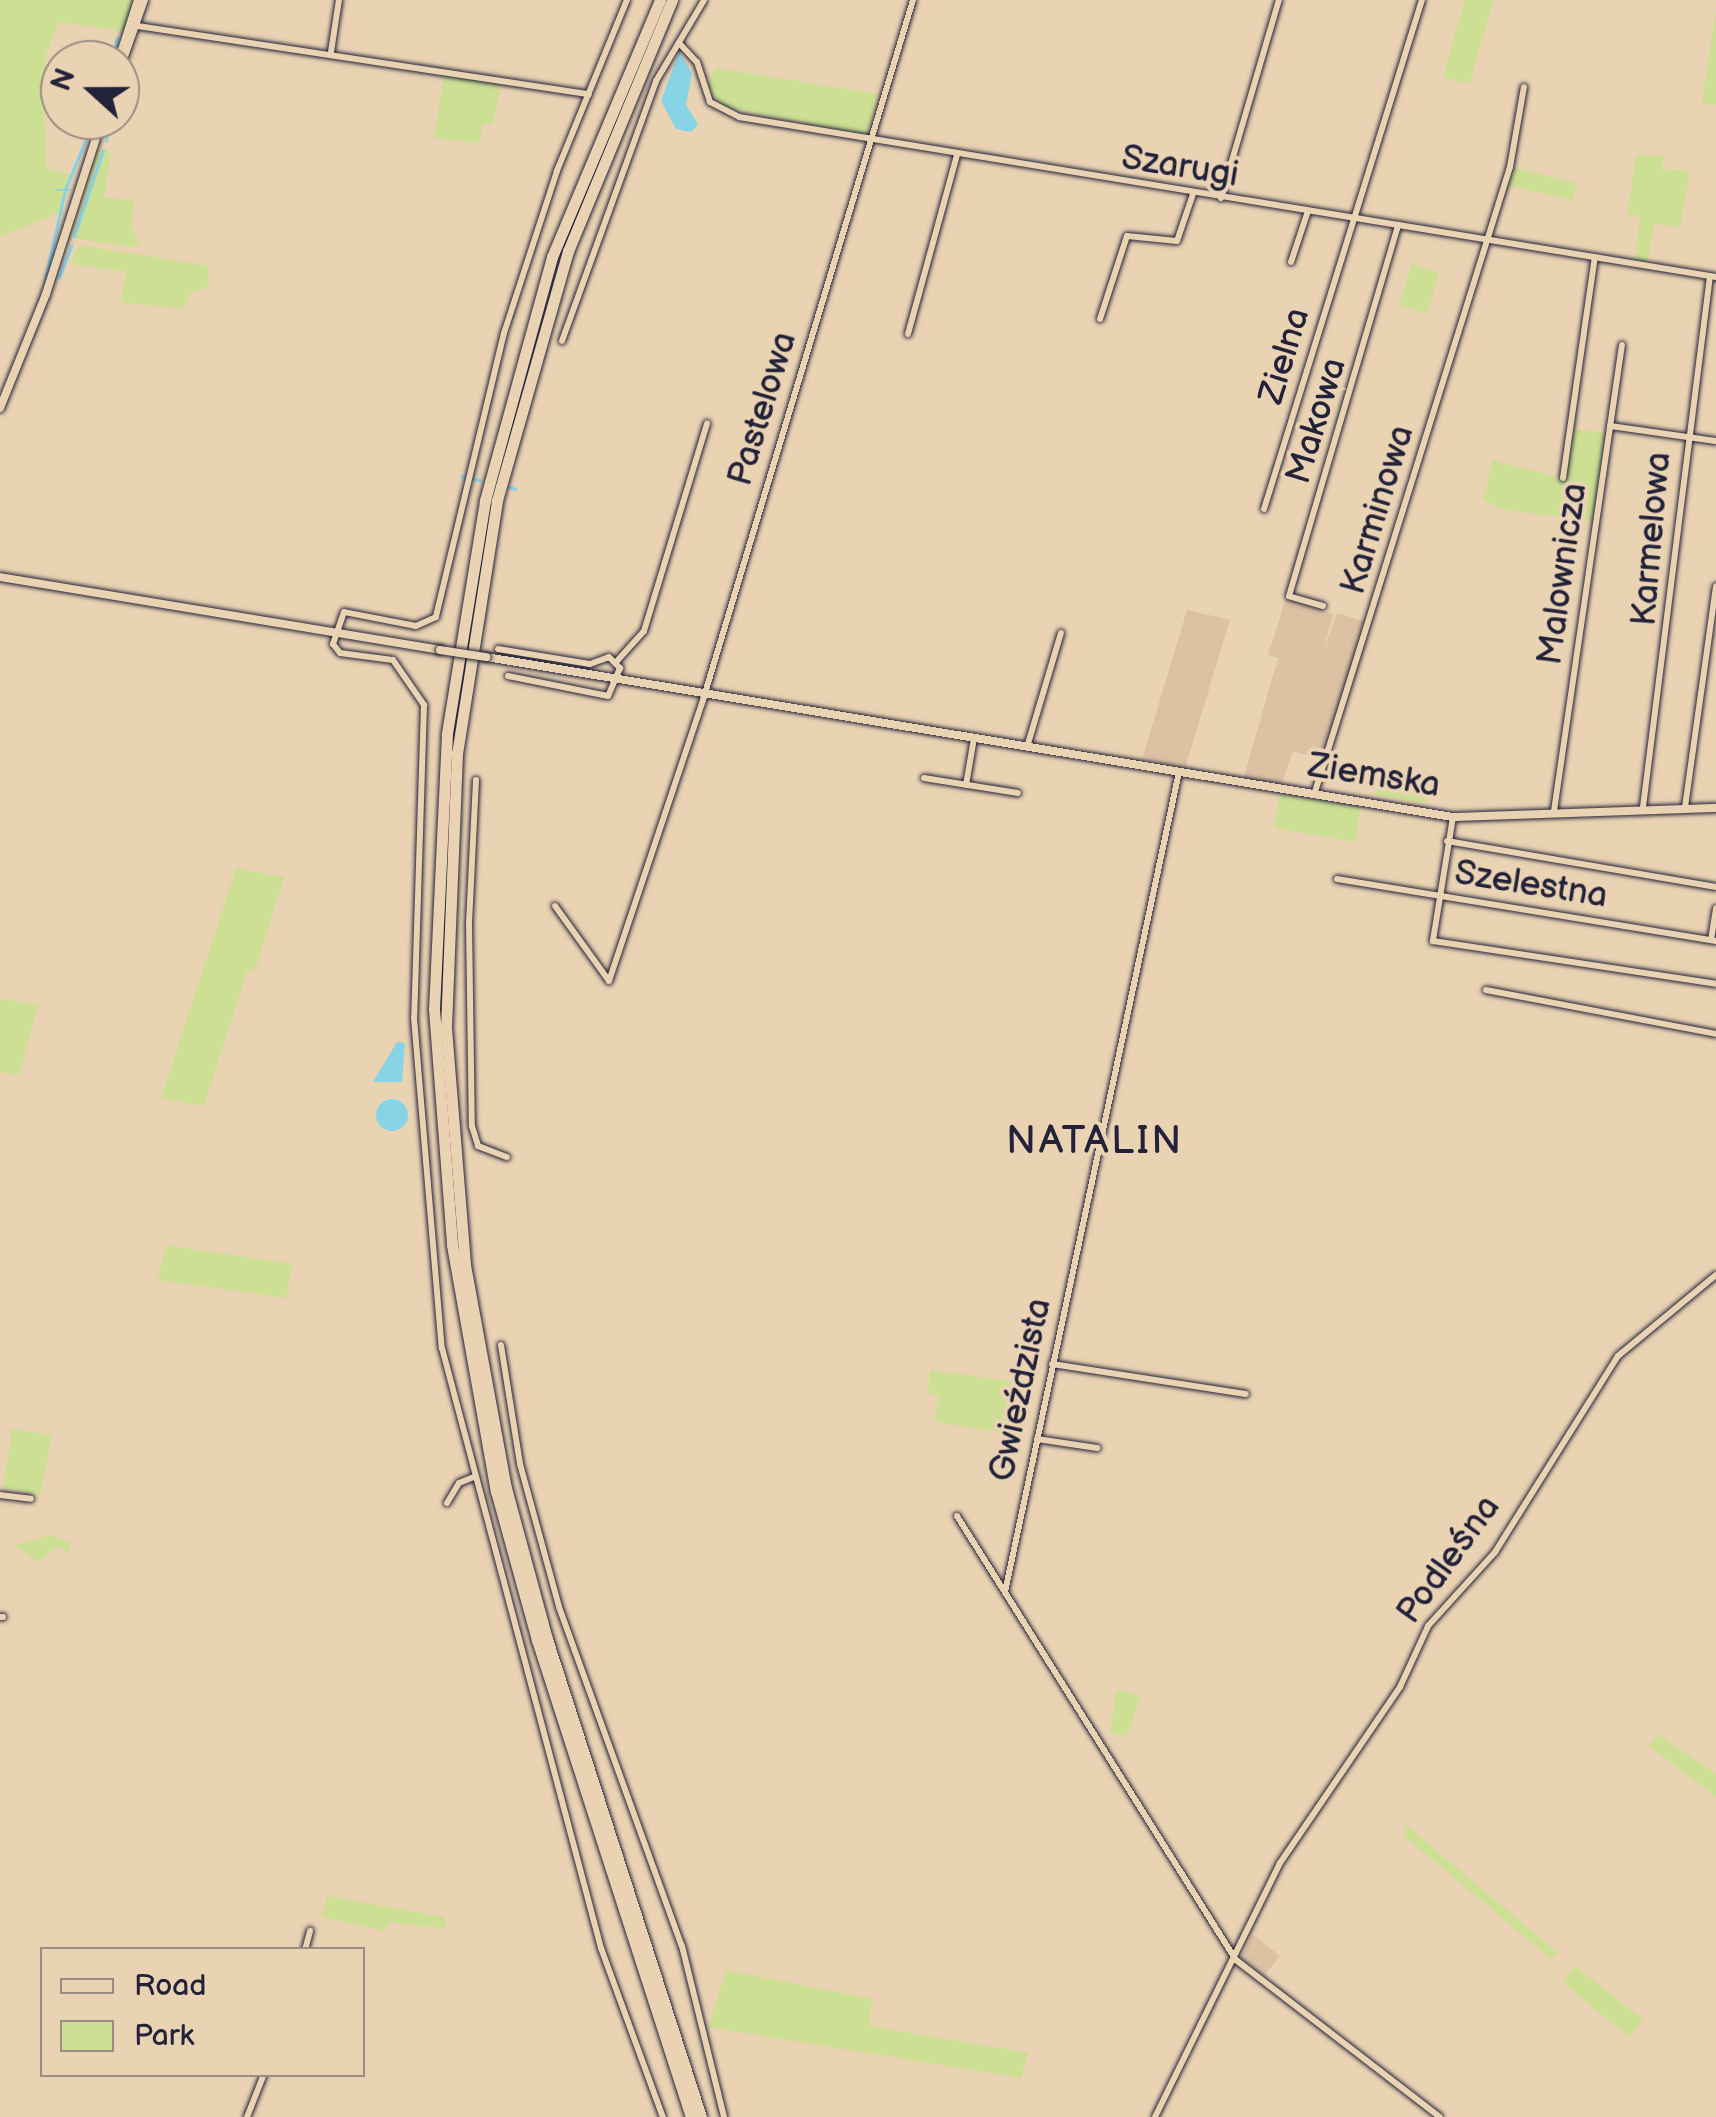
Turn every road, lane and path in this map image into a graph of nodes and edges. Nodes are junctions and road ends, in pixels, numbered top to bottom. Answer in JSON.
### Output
{"nodes":[{"id":1,"x":141,"y":0,"type":"edge"},
{"id":2,"x":339,"y":0,"type":"edge"},
{"id":3,"x":627,"y":0,"type":"edge"},
{"id":4,"x":660,"y":0,"type":"edge"},
{"id":5,"x":672,"y":0,"type":"edge"},
{"id":6,"x":704,"y":0,"type":"edge"},
{"id":7,"x":913,"y":0,"type":"edge"},
{"id":8,"x":1279,"y":0,"type":"edge"},
{"id":9,"x":1422,"y":0,"type":"edge"},
{"id":10,"x":133,"y":26,"type":"junction"},
{"id":11,"x":128,"y":40,"type":"edge"},
{"id":12,"x":129,"y":40,"type":"edge"},
{"id":13,"x":679,"y":43,"type":"junction"},
{"id":14,"x":331,"y":52,"type":"junction"},
{"id":15,"x":1524,"y":87,"type":"dead end"},
{"id":16,"x":589,"y":94,"type":"junction"},
{"id":17,"x":96,"y":140,"type":"edge"},
{"id":18,"x":869,"y":141,"type":"junction"},
{"id":19,"x":957,"y":155,"type":"junction"},
{"id":20,"x":1193,"y":194,"type":"junction"},
{"id":21,"x":1221,"y":198,"type":"junction"},
{"id":22,"x":1308,"y":211,"type":"junction"},
{"id":23,"x":1355,"y":218,"type":"junction"},
{"id":24,"x":1398,"y":225,"type":"junction"},
{"id":25,"x":1486,"y":240,"type":"junction"},
{"id":26,"x":1595,"y":257,"type":"junction"},
{"id":27,"x":1292,"y":262,"type":"dead end"},
{"id":28,"x":1713,"y":277,"type":"edge"},
{"id":29,"x":1100,"y":319,"type":"dead end"},
{"id":30,"x":908,"y":334,"type":"dead end"},
{"id":31,"x":562,"y":341,"type":"dead end"},
{"id":32,"x":1622,"y":345,"type":"dead end"},
{"id":33,"x":0,"y":408,"type":"edge"},
{"id":34,"x":707,"y":423,"type":"dead end"},
{"id":35,"x":1610,"y":426,"type":"junction"},
{"id":36,"x":1686,"y":436,"type":"junction"},
{"id":37,"x":1716,"y":441,"type":"edge"},
{"id":38,"x":1562,"y":478,"type":"dead end"},
{"id":39,"x":1264,"y":510,"type":"dead end"},
{"id":40,"x":0,"y":577,"type":"edge"},
{"id":41,"x":1716,"y":586,"type":"edge"},
{"id":42,"x":1323,"y":606,"type":"dead end"},
{"id":43,"x":334,"y":633,"type":"junction"},
{"id":44,"x":1061,"y":633,"type":"dead end"},
{"id":45,"x":498,"y":648,"type":"dead end"},
{"id":46,"x":617,"y":661,"type":"junction"},
{"id":47,"x":508,"y":676,"type":"dead end"},
{"id":48,"x":618,"y":678,"type":"junction"},
{"id":49,"x":704,"y":692,"type":"junction"},
{"id":50,"x":974,"y":738,"type":"junction"},
{"id":51,"x":1027,"y":747,"type":"junction"},
{"id":52,"x":1179,"y":772,"type":"junction"},
{"id":53,"x":924,"y":778,"type":"dead end"},
{"id":54,"x":476,"y":780,"type":"dead end"},
{"id":55,"x":966,"y":784,"type":"junction"},
{"id":56,"x":1018,"y":793,"type":"dead end"},
{"id":57,"x":1314,"y":795,"type":"junction"},
{"id":58,"x":1644,"y":807,"type":"junction"},
{"id":59,"x":1685,"y":808,"type":"junction"},
{"id":60,"x":1716,"y":808,"type":"edge"},
{"id":61,"x":1554,"y":811,"type":"junction"},
{"id":62,"x":1453,"y":817,"type":"junction"},
{"id":63,"x":1447,"y":841,"type":"junction"},
{"id":64,"x":1337,"y":879,"type":"dead end"},
{"id":65,"x":1716,"y":887,"type":"edge"},
{"id":66,"x":1440,"y":896,"type":"junction"},
{"id":67,"x":555,"y":906,"type":"dead end"},
{"id":68,"x":1716,"y":908,"type":"edge"},
{"id":69,"x":1713,"y":940,"type":"edge"},
{"id":70,"x":1716,"y":984,"type":"edge"},
{"id":71,"x":1486,"y":990,"type":"dead end"},
{"id":72,"x":1716,"y":1034,"type":"edge"},
{"id":73,"x":508,"y":1157,"type":"dead end"},
{"id":74,"x":1716,"y":1275,"type":"edge"},
{"id":75,"x":501,"y":1346,"type":"dead end"},
{"id":76,"x":1052,"y":1364,"type":"junction"},
{"id":77,"x":1246,"y":1394,"type":"dead end"},
{"id":78,"x":1037,"y":1438,"type":"junction"},
{"id":79,"x":1097,"y":1448,"type":"dead end"},
{"id":80,"x":474,"y":1478,"type":"junction"},
{"id":81,"x":0,"y":1495,"type":"edge"},
{"id":82,"x":32,"y":1499,"type":"dead end"},
{"id":83,"x":447,"y":1503,"type":"dead end"},
{"id":84,"x":957,"y":1516,"type":"dead end"},
{"id":85,"x":1005,"y":1592,"type":"junction"},
{"id":86,"x":620,"y":1881,"type":"junction"},
{"id":87,"x":310,"y":1931,"type":"dead end"},
{"id":88,"x":306,"y":1947,"type":"edge"},
{"id":89,"x":1236,"y":1960,"type":"junction"},
{"id":90,"x":655,"y":1991,"type":"junction"},
{"id":91,"x":263,"y":2077,"type":"edge"},
{"id":92,"x":246,"y":2117,"type":"edge"},
{"id":93,"x":663,"y":2117,"type":"edge"},
{"id":94,"x":691,"y":2117,"type":"edge"},
{"id":95,"x":701,"y":2117,"type":"edge"},
{"id":96,"x":724,"y":2117,"type":"edge"},
{"id":97,"x":1155,"y":2117,"type":"edge"},
{"id":98,"x":1440,"y":2117,"type":"edge"}],
"edges":[{"from":1,"to":10,"type":"street"},
{"from":2,"to":14,"type":"street"},
{"from":3,"to":16,"type":"street"},
{"from":4,"to":86,"type":"highway"},
{"from":5,"to":86,"type":"highway"},
{"from":6,"to":13,"type":"street"},
{"from":7,"to":18,"type":"street","name":"Pastelowa"},
{"from":8,"to":21,"type":"street"},
{"from":9,"to":23,"type":"street","name":"Zielna"},
{"from":10,"to":11,"type":"street"},
{"from":10,"to":12,"type":"street"},
{"from":10,"to":14,"type":"street"},
{"from":13,"to":18,"type":"street","name":"Szarugi"},
{"from":13,"to":31,"type":"street"},
{"from":14,"to":16,"type":"street"},
{"from":15,"to":25,"type":"street","name":"Karminowa"},
{"from":16,"to":43,"type":"street"},
{"from":17,"to":33,"type":"street"},
{"from":18,"to":19,"type":"street","name":"Szarugi"},
{"from":18,"to":49,"type":"street","name":"Pastelowa"},
{"from":19,"to":20,"type":"street","name":"Szarugi"},
{"from":19,"to":30,"type":"street"},
{"from":20,"to":21,"type":"street","name":"Szarugi"},
{"from":20,"to":29,"type":"street"},
{"from":21,"to":22,"type":"street","name":"Szarugi"},
{"from":22,"to":23,"type":"street","name":"Szarugi"},
{"from":22,"to":27,"type":"street"},
{"from":23,"to":24,"type":"street","name":"Szarugi"},
{"from":23,"to":39,"type":"street","name":"Zielna"},
{"from":24,"to":25,"type":"street","name":"Szarugi"},
{"from":24,"to":42,"type":"street","name":"Makowa"},
{"from":25,"to":26,"type":"street","name":"Szarugi"},
{"from":25,"to":57,"type":"street","name":"Karminowa"},
{"from":26,"to":28,"type":"street","name":"Szarugi"},
{"from":26,"to":38,"type":"street"},
{"from":28,"to":36,"type":"street","name":"Karmelowa"},
{"from":32,"to":35,"type":"street","name":"Malownicza"},
{"from":34,"to":46,"type":"street"},
{"from":35,"to":36,"type":"street"},
{"from":35,"to":61,"type":"street","name":"Malownicza"},
{"from":36,"to":37,"type":"street"},
{"from":36,"to":58,"type":"street","name":"Karmelowa"},
{"from":40,"to":43,"type":"street","name":"Ziemska"},
{"from":41,"to":59,"type":"street"},
{"from":43,"to":48,"type":"street","name":"Ziemska","bridge":true},
{"from":43,"to":80,"type":"street"},
{"from":44,"to":51,"type":"street"},
{"from":45,"to":46,"type":"street"},
{"from":46,"to":48,"type":"street"},
{"from":47,"to":48,"type":"street"},
{"from":48,"to":49,"type":"street","name":"Ziemska"},
{"from":49,"to":50,"type":"street","name":"Ziemska"},
{"from":49,"to":67,"type":"street","name":"Pastelowa"},
{"from":50,"to":51,"type":"street","name":"Ziemska"},
{"from":50,"to":55,"type":"street"},
{"from":51,"to":52,"type":"street","name":"Ziemska"},
{"from":52,"to":57,"type":"street","name":"Ziemska"},
{"from":52,"to":76,"type":"street","name":"Gwieździsta"},
{"from":53,"to":55,"type":"street"},
{"from":54,"to":73,"type":"street"},
{"from":55,"to":56,"type":"street"},
{"from":57,"to":62,"type":"street","name":"Ziemska"},
{"from":58,"to":59,"type":"street","name":"Ziemska"},
{"from":58,"to":61,"type":"street","name":"Ziemska"},
{"from":59,"to":60,"type":"street","name":"Ziemska"},
{"from":61,"to":62,"type":"street","name":"Ziemska"},
{"from":62,"to":63,"type":"street"},
{"from":63,"to":65,"type":"street"},
{"from":63,"to":66,"type":"street"},
{"from":64,"to":66,"type":"street","name":"Szelestna"},
{"from":66,"to":69,"type":"street","name":"Szelestna"},
{"from":66,"to":70,"type":"street"},
{"from":68,"to":69,"type":"street"},
{"from":71,"to":72,"type":"street"},
{"from":74,"to":89,"type":"street","name":"Podleśna"},
{"from":75,"to":96,"type":"street"},
{"from":76,"to":77,"type":"street"},
{"from":76,"to":78,"type":"street","name":"Gwieździsta"},
{"from":78,"to":79,"type":"street"},
{"from":78,"to":85,"type":"street","name":"Gwieździsta"},
{"from":80,"to":83,"type":"street"},
{"from":80,"to":93,"type":"street"},
{"from":81,"to":82,"type":"street"},
{"from":84,"to":85,"type":"street"},
{"from":85,"to":89,"type":"street"},
{"from":86,"to":90,"type":"highway"},
{"from":87,"to":88,"type":"street"},
{"from":89,"to":97,"type":"street","name":"Podleśna"},
{"from":89,"to":98,"type":"street"},
{"from":90,"to":94,"type":"highway"},
{"from":90,"to":95,"type":"highway"},
{"from":91,"to":92,"type":"street"}]}
